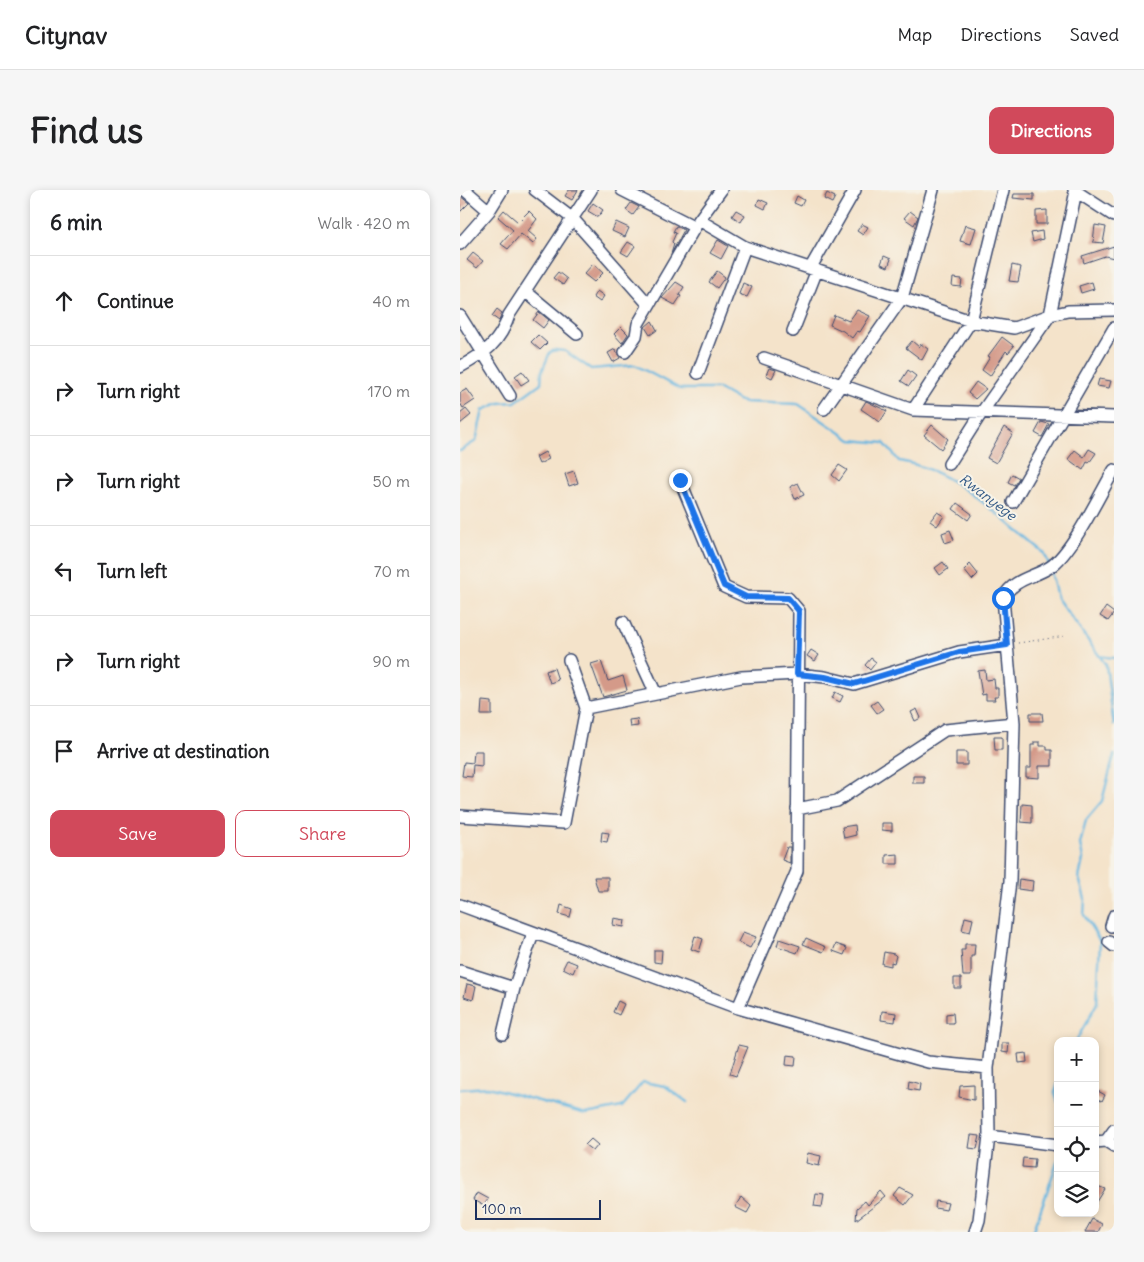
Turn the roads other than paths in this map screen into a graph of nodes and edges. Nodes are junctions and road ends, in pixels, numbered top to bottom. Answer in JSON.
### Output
{"nodes":[{"id":1,"x":465,"y":190,"type":"edge"},
{"id":2,"x":502,"y":190,"type":"edge"},
{"id":3,"x":535,"y":190,"type":"edge"},
{"id":4,"x":591,"y":190,"type":"edge"},
{"id":5,"x":622,"y":190,"type":"edge"},
{"id":6,"x":721,"y":190,"type":"edge"},
{"id":7,"x":854,"y":190,"type":"edge"},
{"id":8,"x":934,"y":190,"type":"edge"},
{"id":9,"x":1003,"y":190,"type":"edge"},
{"id":10,"x":1075,"y":191,"type":"edge"},
{"id":11,"x":642,"y":194,"type":"edge"},
{"id":12,"x":489,"y":211,"type":"junction"},
{"id":13,"x":1114,"y":216,"type":"edge"},
{"id":14,"x":573,"y":219,"type":"junction"},
{"id":15,"x":697,"y":224,"type":"junction"},
{"id":16,"x":460,"y":244,"type":"edge"},
{"id":17,"x":745,"y":247,"type":"junction"},
{"id":18,"x":814,"y":268,"type":"junction"},
{"id":19,"x":525,"y":291,"type":"junction"},
{"id":20,"x":902,"y":298,"type":"junction"},
{"id":21,"x":649,"y":305,"type":"junction"},
{"id":22,"x":1114,"y":310,"type":"edge"},
{"id":23,"x":1050,"y":315,"type":"junction"},
{"id":24,"x":460,"y":316,"type":"edge"},
{"id":25,"x":972,"y":320,"type":"junction"},
{"id":26,"x":1114,"y":328,"type":"edge"},
{"id":27,"x":793,"y":332,"type":"dead end"},
{"id":28,"x":577,"y":334,"type":"dead end"},
{"id":29,"x":625,"y":352,"type":"dead end"},
{"id":30,"x":485,"y":353,"type":"junction"},
{"id":31,"x":764,"y":358,"type":"dead end"},
{"id":32,"x":460,"y":367,"type":"edge"},
{"id":33,"x":698,"y":373,"type":"dead end"},
{"id":34,"x":839,"y":385,"type":"junction"},
{"id":35,"x":510,"y":396,"type":"dead end"},
{"id":36,"x":824,"y":409,"type":"dead end"},
{"id":37,"x":913,"y":410,"type":"junction"},
{"id":38,"x":982,"y":412,"type":"junction"},
{"id":39,"x":1065,"y":415,"type":"junction"},
{"id":40,"x":1114,"y":417,"type":"edge"},
{"id":41,"x":949,"y":464,"type":"dead end"},
{"id":42,"x":1114,"y":470,"type":"edge"},
{"id":43,"x":680,"y":480,"type":"dead end"},
{"id":44,"x":1013,"y":502,"type":"dead end"},
{"id":45,"x":622,"y":622,"type":"dead end"},
{"id":46,"x":1007,"y":645,"type":"junction"},
{"id":47,"x":569,"y":660,"type":"dead end"},
{"id":48,"x":797,"y":674,"type":"junction"},
{"id":49,"x":656,"y":694,"type":"junction"},
{"id":50,"x":586,"y":708,"type":"junction"},
{"id":51,"x":1014,"y":722,"type":"junction"},
{"id":52,"x":797,"y":810,"type":"junction"},
{"id":53,"x":460,"y":816,"type":"edge"},
{"id":54,"x":460,"y":905,"type":"edge"},
{"id":55,"x":533,"y":934,"type":"junction"},
{"id":56,"x":460,"y":971,"type":"edge"},
{"id":57,"x":514,"y":988,"type":"junction"},
{"id":58,"x":738,"y":1008,"type":"junction"},
{"id":59,"x":503,"y":1034,"type":"dead end"},
{"id":60,"x":988,"y":1068,"type":"junction"},
{"id":61,"x":1114,"y":1130,"type":"edge"},
{"id":62,"x":989,"y":1136,"type":"junction"},
{"id":63,"x":1105,"y":1143,"type":"edge"},
{"id":64,"x":1054,"y":1144,"type":"edge"},
{"id":65,"x":975,"y":1232,"type":"edge"}],
"edges":[{"from":1,"to":12,"type":"street"},
{"from":2,"to":12,"type":"street"},
{"from":3,"to":14,"type":"street"},
{"from":4,"to":14,"type":"street"},
{"from":5,"to":11,"type":"street"},
{"from":6,"to":15,"type":"street"},
{"from":7,"to":18,"type":"street"},
{"from":8,"to":20,"type":"street"},
{"from":9,"to":25,"type":"street"},
{"from":10,"to":13,"type":"street"},
{"from":10,"to":23,"type":"street"},
{"from":11,"to":15,"type":"street"},
{"from":12,"to":16,"type":"street"},
{"from":14,"to":19,"type":"street"},
{"from":14,"to":21,"type":"street"},
{"from":15,"to":17,"type":"street"},
{"from":15,"to":21,"type":"street"},
{"from":17,"to":18,"type":"street"},
{"from":17,"to":33,"type":"street"},
{"from":18,"to":20,"type":"street"},
{"from":18,"to":27,"type":"street"},
{"from":19,"to":28,"type":"street"},
{"from":19,"to":30,"type":"street"},
{"from":20,"to":25,"type":"street"},
{"from":20,"to":34,"type":"street"},
{"from":21,"to":29,"type":"street"},
{"from":22,"to":23,"type":"street"},
{"from":23,"to":25,"type":"street"},
{"from":23,"to":38,"type":"street"},
{"from":24,"to":30,"type":"street"},
{"from":25,"to":37,"type":"street"},
{"from":26,"to":39,"type":"street"},
{"from":30,"to":32,"type":"street"},
{"from":30,"to":35,"type":"street"},
{"from":31,"to":34,"type":"street"},
{"from":34,"to":36,"type":"street"},
{"from":34,"to":37,"type":"street"},
{"from":37,"to":38,"type":"street"},
{"from":38,"to":39,"type":"street"},
{"from":38,"to":41,"type":"street"},
{"from":39,"to":40,"type":"street"},
{"from":39,"to":44,"type":"street"},
{"from":42,"to":46,"type":"street"},
{"from":43,"to":48,"type":"street"},
{"from":45,"to":49,"type":"street"},
{"from":46,"to":48,"type":"street"},
{"from":46,"to":51,"type":"street"},
{"from":47,"to":50,"type":"street"},
{"from":48,"to":49,"type":"street"},
{"from":48,"to":52,"type":"street"},
{"from":49,"to":50,"type":"street"},
{"from":50,"to":53,"type":"street"},
{"from":51,"to":52,"type":"street"},
{"from":51,"to":60,"type":"street"},
{"from":52,"to":58,"type":"street"},
{"from":54,"to":55,"type":"street"},
{"from":55,"to":57,"type":"street"},
{"from":55,"to":58,"type":"street"},
{"from":56,"to":57,"type":"street"},
{"from":57,"to":59,"type":"street"},
{"from":58,"to":60,"type":"street"},
{"from":60,"to":62,"type":"street"},
{"from":61,"to":63,"type":"street"},
{"from":62,"to":64,"type":"street"},
{"from":62,"to":65,"type":"street"}]}
